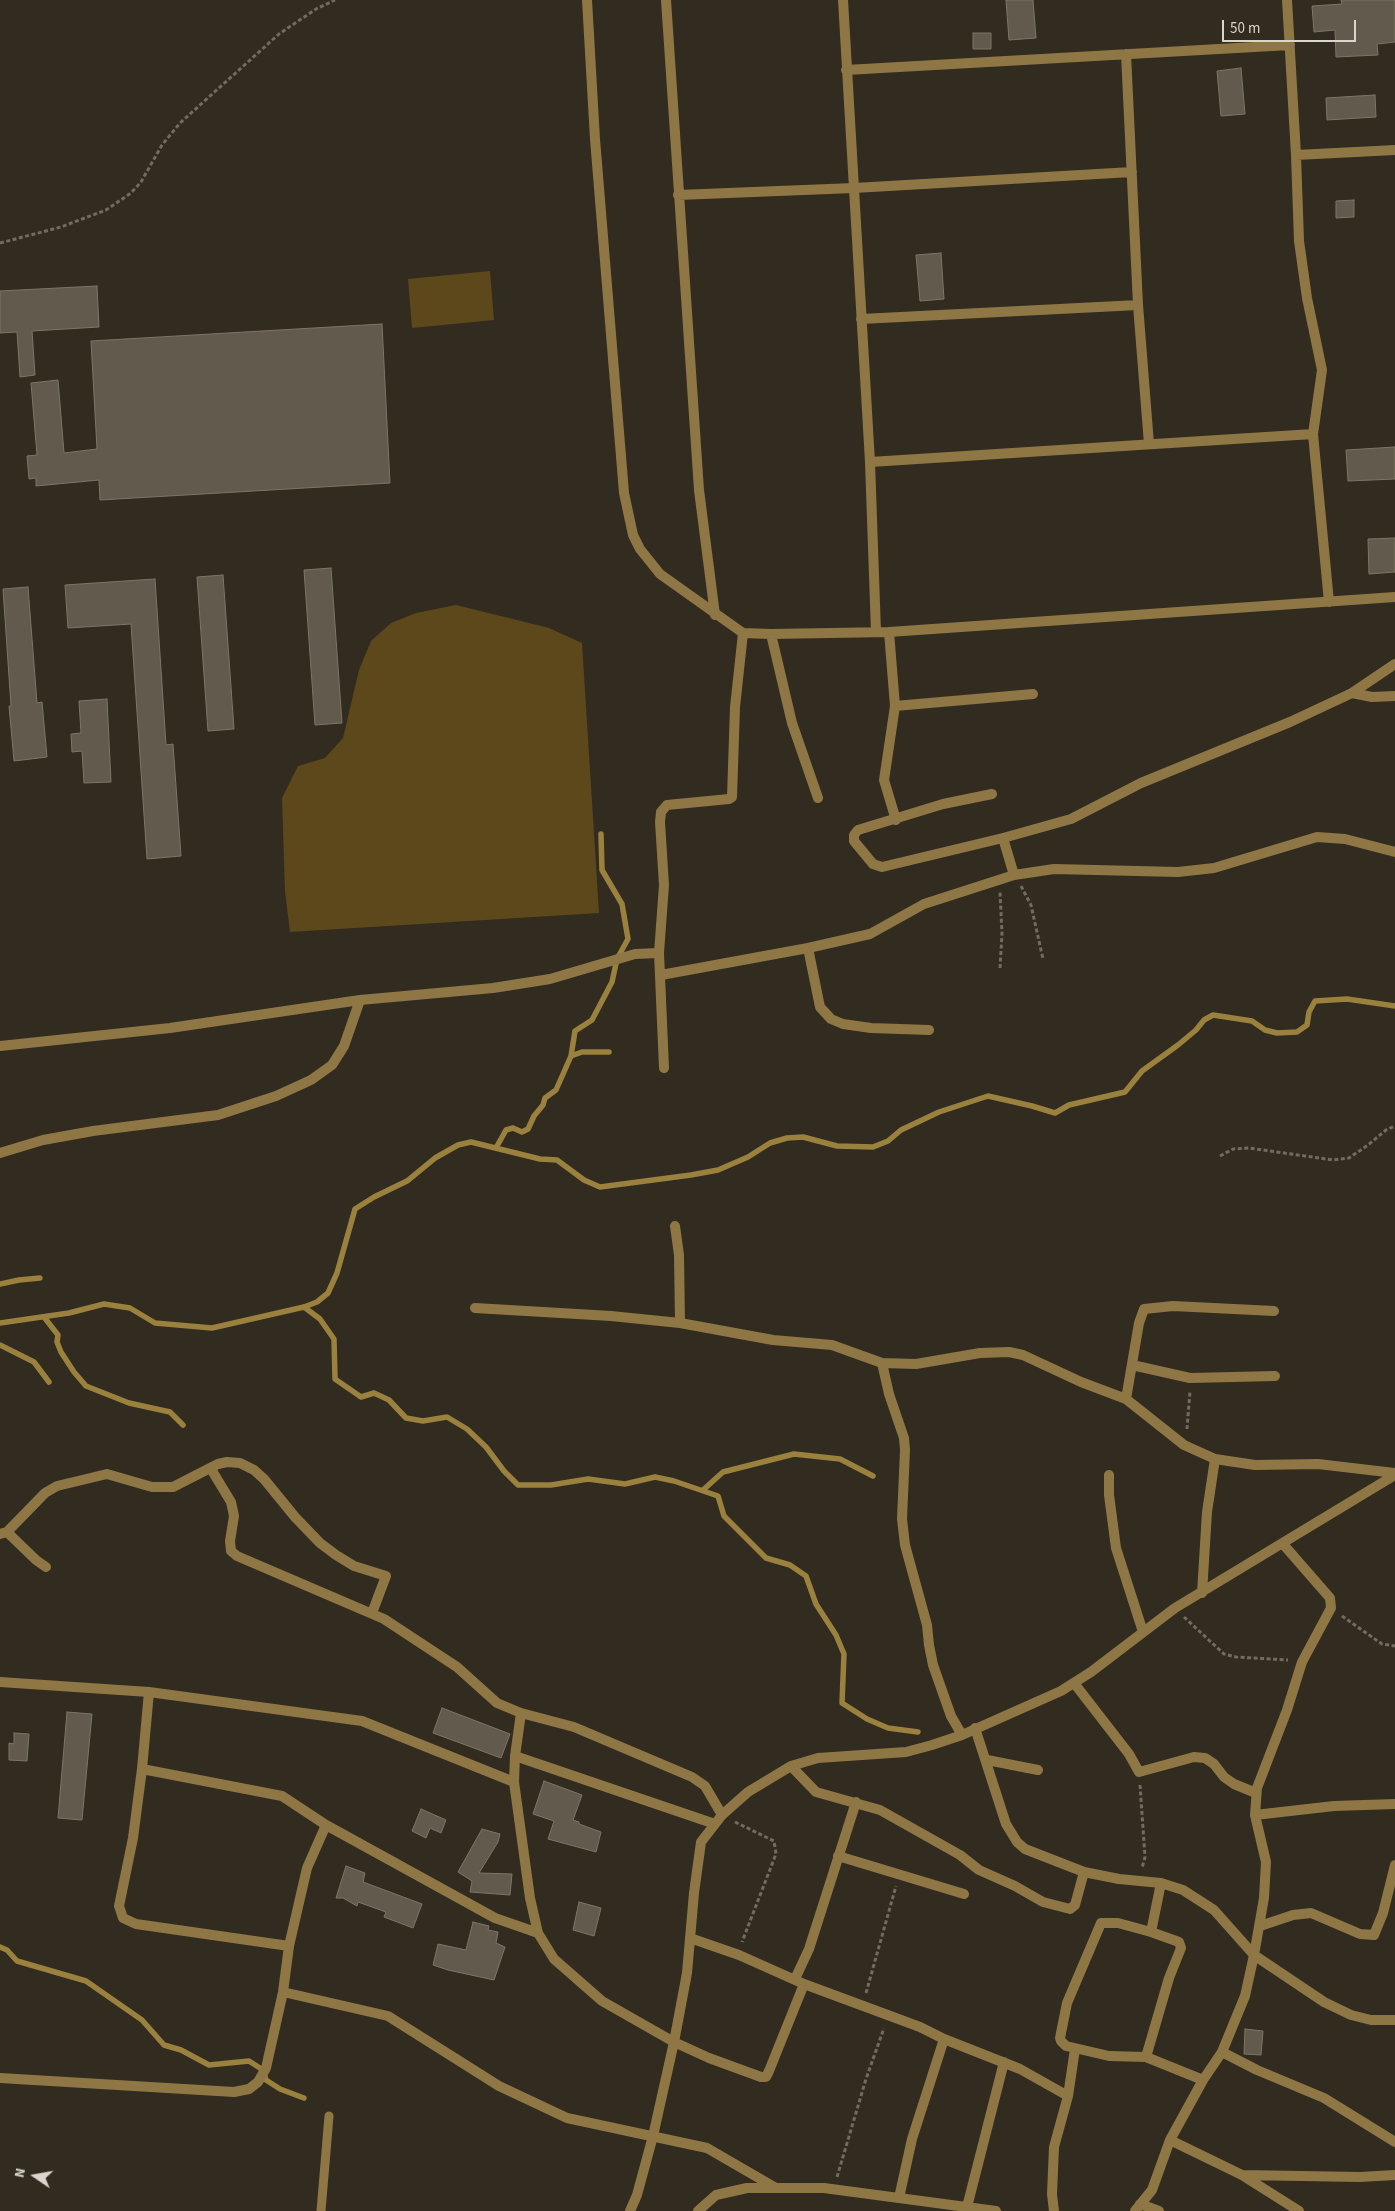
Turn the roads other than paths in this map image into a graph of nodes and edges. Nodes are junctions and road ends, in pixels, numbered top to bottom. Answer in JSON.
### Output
{"nodes":[{"id":1,"x":587,"y":0,"type":"edge"},
{"id":2,"x":666,"y":0,"type":"edge"},
{"id":3,"x":843,"y":0,"type":"edge"},
{"id":4,"x":1287,"y":0,"type":"edge"},
{"id":5,"x":1290,"y":45,"type":"junction"},
{"id":6,"x":1126,"y":54,"type":"junction"},
{"id":7,"x":846,"y":70,"type":"junction"},
{"id":8,"x":1395,"y":150,"type":"edge"},
{"id":9,"x":1296,"y":155,"type":"junction"},
{"id":10,"x":1132,"y":172,"type":"junction"},
{"id":11,"x":854,"y":188,"type":"junction"},
{"id":12,"x":678,"y":194,"type":"junction"},
{"id":13,"x":1138,"y":305,"type":"junction"},
{"id":14,"x":861,"y":319,"type":"junction"},
{"id":15,"x":1313,"y":434,"type":"junction"},
{"id":16,"x":1149,"y":444,"type":"junction"},
{"id":17,"x":870,"y":462,"type":"junction"},
{"id":18,"x":1395,"y":597,"type":"edge"},
{"id":19,"x":1329,"y":602,"type":"junction"},
{"id":20,"x":716,"y":615,"type":"junction"},
{"id":21,"x":876,"y":632,"type":"junction"},
{"id":22,"x":888,"y":632,"type":"junction"},
{"id":23,"x":743,"y":633,"type":"junction"},
{"id":24,"x":771,"y":634,"type":"junction"},
{"id":25,"x":1395,"y":664,"type":"edge"},
{"id":26,"x":1033,"y":694,"type":"dead end"},
{"id":27,"x":1352,"y":694,"type":"junction"},
{"id":28,"x":1395,"y":696,"type":"edge"},
{"id":29,"x":894,"y":706,"type":"junction"},
{"id":30,"x":992,"y":794,"type":"dead end"},
{"id":31,"x":818,"y":798,"type":"dead end"},
{"id":32,"x":896,"y":820,"type":"junction"},
{"id":33,"x":1004,"y":838,"type":"junction"},
{"id":34,"x":1395,"y":852,"type":"edge"},
{"id":35,"x":1014,"y":875,"type":"junction"},
{"id":36,"x":808,"y":948,"type":"junction"},
{"id":37,"x":659,"y":952,"type":"junction"},
{"id":38,"x":661,"y":975,"type":"junction"},
{"id":39,"x":360,"y":1000,"type":"junction"},
{"id":40,"x":929,"y":1030,"type":"dead end"},
{"id":41,"x":0,"y":1046,"type":"edge"},
{"id":42,"x":664,"y":1068,"type":"dead end"},
{"id":43,"x":0,"y":1153,"type":"edge"},
{"id":44,"x":675,"y":1226,"type":"dead end"},
{"id":45,"x":475,"y":1308,"type":"dead end"},
{"id":46,"x":1274,"y":1311,"type":"dead end"},
{"id":47,"x":680,"y":1324,"type":"junction"},
{"id":48,"x":882,"y":1363,"type":"junction"},
{"id":49,"x":1132,"y":1365,"type":"junction"},
{"id":50,"x":1275,"y":1376,"type":"dead end"},
{"id":51,"x":1126,"y":1399,"type":"junction"},
{"id":52,"x":1215,"y":1459,"type":"junction"},
{"id":53,"x":211,"y":1469,"type":"junction"},
{"id":54,"x":1395,"y":1474,"type":"edge"},
{"id":55,"x":1110,"y":1475,"type":"dead end"},
{"id":56,"x":4,"y":1533,"type":"edge"},
{"id":57,"x":1284,"y":1544,"type":"junction"},
{"id":58,"x":46,"y":1566,"type":"dead end"},
{"id":59,"x":1202,"y":1593,"type":"junction"},
{"id":60,"x":372,"y":1613,"type":"junction"},
{"id":61,"x":1143,"y":1632,"type":"junction"},
{"id":62,"x":0,"y":1682,"type":"edge"},
{"id":63,"x":1074,"y":1683,"type":"junction"},
{"id":64,"x":150,"y":1692,"type":"junction"},
{"id":65,"x":521,"y":1712,"type":"junction"},
{"id":66,"x":975,"y":1728,"type":"junction"},
{"id":67,"x":962,"y":1735,"type":"junction"},
{"id":68,"x":515,"y":1756,"type":"junction"},
{"id":69,"x":987,"y":1760,"type":"junction"},
{"id":70,"x":791,"y":1766,"type":"junction"},
{"id":71,"x":142,"y":1769,"type":"junction"},
{"id":72,"x":1038,"y":1770,"type":"dead end"},
{"id":73,"x":514,"y":1782,"type":"junction"},
{"id":74,"x":1256,"y":1793,"type":"junction"},
{"id":75,"x":856,"y":1802,"type":"junction"},
{"id":76,"x":1395,"y":1804,"type":"edge"},
{"id":77,"x":722,"y":1815,"type":"junction"},
{"id":78,"x":1255,"y":1815,"type":"junction"},
{"id":79,"x":715,"y":1824,"type":"junction"},
{"id":80,"x":326,"y":1825,"type":"junction"},
{"id":81,"x":838,"y":1856,"type":"junction"},
{"id":82,"x":1395,"y":1865,"type":"edge"},
{"id":83,"x":1084,"y":1872,"type":"junction"},
{"id":84,"x":1161,"y":1883,"type":"junction"},
{"id":85,"x":964,"y":1894,"type":"dead end"},
{"id":86,"x":1260,"y":1926,"type":"junction"},
{"id":87,"x":1152,"y":1932,"type":"junction"},
{"id":88,"x":538,"y":1933,"type":"junction"},
{"id":89,"x":690,"y":1938,"type":"junction"},
{"id":90,"x":289,"y":1946,"type":"junction"},
{"id":91,"x":1254,"y":1955,"type":"junction"},
{"id":92,"x":799,"y":1982,"type":"junction"},
{"id":93,"x":283,"y":1992,"type":"junction"},
{"id":94,"x":1395,"y":2020,"type":"edge"},
{"id":95,"x":944,"y":2039,"type":"junction"},
{"id":96,"x":674,"y":2042,"type":"junction"},
{"id":97,"x":1075,"y":2048,"type":"junction"},
{"id":98,"x":1222,"y":2052,"type":"junction"},
{"id":99,"x":1146,"y":2056,"type":"junction"},
{"id":100,"x":1004,"y":2062,"type":"junction"},
{"id":101,"x":0,"y":2078,"type":"edge"},
{"id":102,"x":1203,"y":2080,"type":"junction"},
{"id":103,"x":1068,"y":2096,"type":"junction"},
{"id":104,"x":329,"y":2116,"type":"dead end"},
{"id":105,"x":653,"y":2136,"type":"junction"},
{"id":106,"x":1170,"y":2140,"type":"junction"},
{"id":107,"x":1395,"y":2142,"type":"edge"},
{"id":108,"x":1242,"y":2175,"type":"junction"},
{"id":109,"x":1395,"y":2175,"type":"edge"},
{"id":110,"x":776,"y":2188,"type":"junction"},
{"id":111,"x":899,"y":2198,"type":"junction"},
{"id":112,"x":967,"y":2207,"type":"junction"},
{"id":113,"x":1137,"y":2207,"type":"edge"},
{"id":114,"x":321,"y":2211,"type":"edge"},
{"id":115,"x":630,"y":2211,"type":"edge"},
{"id":116,"x":698,"y":2211,"type":"edge"},
{"id":117,"x":996,"y":2211,"type":"edge"},
{"id":118,"x":1054,"y":2211,"type":"edge"},
{"id":119,"x":1159,"y":2211,"type":"edge"},
{"id":120,"x":1299,"y":2211,"type":"edge"}],
"edges":[{"from":1,"to":20,"type":"street"},
{"from":2,"to":12,"type":"street"},
{"from":3,"to":7,"type":"street"},
{"from":4,"to":5,"type":"street"},
{"from":5,"to":6,"type":"street"},
{"from":5,"to":9,"type":"street"},
{"from":6,"to":7,"type":"street"},
{"from":6,"to":10,"type":"street"},
{"from":7,"to":11,"type":"street"},
{"from":8,"to":9,"type":"street"},
{"from":9,"to":15,"type":"street"},
{"from":10,"to":11,"type":"street"},
{"from":10,"to":13,"type":"street"},
{"from":11,"to":12,"type":"street"},
{"from":11,"to":14,"type":"street"},
{"from":12,"to":20,"type":"street"},
{"from":13,"to":14,"type":"street"},
{"from":13,"to":16,"type":"street"},
{"from":14,"to":17,"type":"street"},
{"from":15,"to":16,"type":"street"},
{"from":15,"to":19,"type":"street"},
{"from":16,"to":17,"type":"street"},
{"from":17,"to":21,"type":"street"},
{"from":18,"to":19,"type":"street"},
{"from":19,"to":22,"type":"street"},
{"from":20,"to":23,"type":"street"},
{"from":21,"to":22,"type":"street"},
{"from":21,"to":24,"type":"street"},
{"from":22,"to":29,"type":"street"},
{"from":23,"to":24,"type":"street"},
{"from":23,"to":37,"type":"street"},
{"from":24,"to":31,"type":"street"},
{"from":25,"to":27,"type":"street"},
{"from":26,"to":29,"type":"street"},
{"from":27,"to":28,"type":"street"},
{"from":27,"to":33,"type":"street"},
{"from":29,"to":32,"type":"street"},
{"from":30,"to":32,"type":"street"},
{"from":32,"to":33,"type":"street"},
{"from":33,"to":35,"type":"street"},
{"from":34,"to":35,"type":"street"},
{"from":35,"to":36,"type":"street"},
{"from":36,"to":38,"type":"street"},
{"from":36,"to":40,"type":"street"},
{"from":37,"to":38,"type":"street"},
{"from":37,"to":39,"type":"street"},
{"from":38,"to":42,"type":"street"},
{"from":39,"to":41,"type":"street"},
{"from":39,"to":43,"type":"street"},
{"from":44,"to":47,"type":"street"},
{"from":45,"to":47,"type":"street"},
{"from":46,"to":49,"type":"street"},
{"from":47,"to":48,"type":"street"},
{"from":48,"to":51,"type":"street"},
{"from":48,"to":67,"type":"street"},
{"from":49,"to":50,"type":"street"},
{"from":49,"to":51,"type":"street"},
{"from":51,"to":52,"type":"street"},
{"from":52,"to":54,"type":"street"},
{"from":52,"to":59,"type":"street"},
{"from":53,"to":56,"type":"street"},
{"from":53,"to":60,"type":"street"},
{"from":53,"to":60,"type":"street"},
{"from":54,"to":57,"type":"street"},
{"from":55,"to":61,"type":"street"},
{"from":56,"to":58,"type":"street"},
{"from":57,"to":59,"type":"street"},
{"from":57,"to":74,"type":"street"},
{"from":59,"to":61,"type":"street"},
{"from":60,"to":65,"type":"street"},
{"from":61,"to":63,"type":"street"},
{"from":62,"to":64,"type":"street"},
{"from":63,"to":66,"type":"street"},
{"from":63,"to":74,"type":"street"},
{"from":64,"to":71,"type":"street"},
{"from":64,"to":73,"type":"street"},
{"from":65,"to":68,"type":"street"},
{"from":65,"to":77,"type":"street"},
{"from":66,"to":67,"type":"street"},
{"from":66,"to":69,"type":"street"},
{"from":67,"to":70,"type":"street"},
{"from":68,"to":73,"type":"street"},
{"from":68,"to":79,"type":"street"},
{"from":69,"to":72,"type":"street"},
{"from":69,"to":83,"type":"street"},
{"from":70,"to":75,"type":"street"},
{"from":70,"to":77,"type":"street"},
{"from":71,"to":80,"type":"street"},
{"from":71,"to":90,"type":"street"},
{"from":73,"to":88,"type":"street"},
{"from":74,"to":78,"type":"street"},
{"from":75,"to":81,"type":"street"},
{"from":75,"to":83,"type":"street"},
{"from":76,"to":78,"type":"street"},
{"from":77,"to":79,"type":"street"},
{"from":78,"to":86,"type":"street"},
{"from":79,"to":89,"type":"street"},
{"from":80,"to":88,"type":"street"},
{"from":80,"to":90,"type":"street"},
{"from":81,"to":85,"type":"street"},
{"from":81,"to":92,"type":"street"},
{"from":82,"to":86,"type":"street"},
{"from":83,"to":84,"type":"street"},
{"from":84,"to":87,"type":"street"},
{"from":84,"to":91,"type":"street"},
{"from":86,"to":91,"type":"street"},
{"from":87,"to":97,"type":"street"},
{"from":87,"to":99,"type":"street"},
{"from":88,"to":96,"type":"street"},
{"from":89,"to":92,"type":"street"},
{"from":89,"to":96,"type":"street"},
{"from":90,"to":93,"type":"street"},
{"from":91,"to":94,"type":"street"},
{"from":91,"to":98,"type":"street"},
{"from":92,"to":95,"type":"street"},
{"from":92,"to":96,"type":"street"},
{"from":93,"to":101,"type":"street"},
{"from":93,"to":105,"type":"street"},
{"from":95,"to":100,"type":"street"},
{"from":95,"to":111,"type":"street"},
{"from":96,"to":105,"type":"street"},
{"from":97,"to":99,"type":"street"},
{"from":97,"to":103,"type":"street"},
{"from":98,"to":102,"type":"street"},
{"from":98,"to":107,"type":"street"},
{"from":99,"to":102,"type":"street"},
{"from":100,"to":103,"type":"street"},
{"from":100,"to":112,"type":"street"},
{"from":102,"to":106,"type":"street"},
{"from":103,"to":118,"type":"street"},
{"from":104,"to":114,"type":"lane"},
{"from":105,"to":110,"type":"street"},
{"from":105,"to":115,"type":"street"},
{"from":106,"to":108,"type":"street"},
{"from":106,"to":113,"type":"street"},
{"from":108,"to":109,"type":"street"},
{"from":108,"to":120,"type":"street"},
{"from":110,"to":111,"type":"street"},
{"from":110,"to":116,"type":"street"},
{"from":111,"to":112,"type":"street"},
{"from":112,"to":117,"type":"street"},
{"from":113,"to":119,"type":"street"}]}
